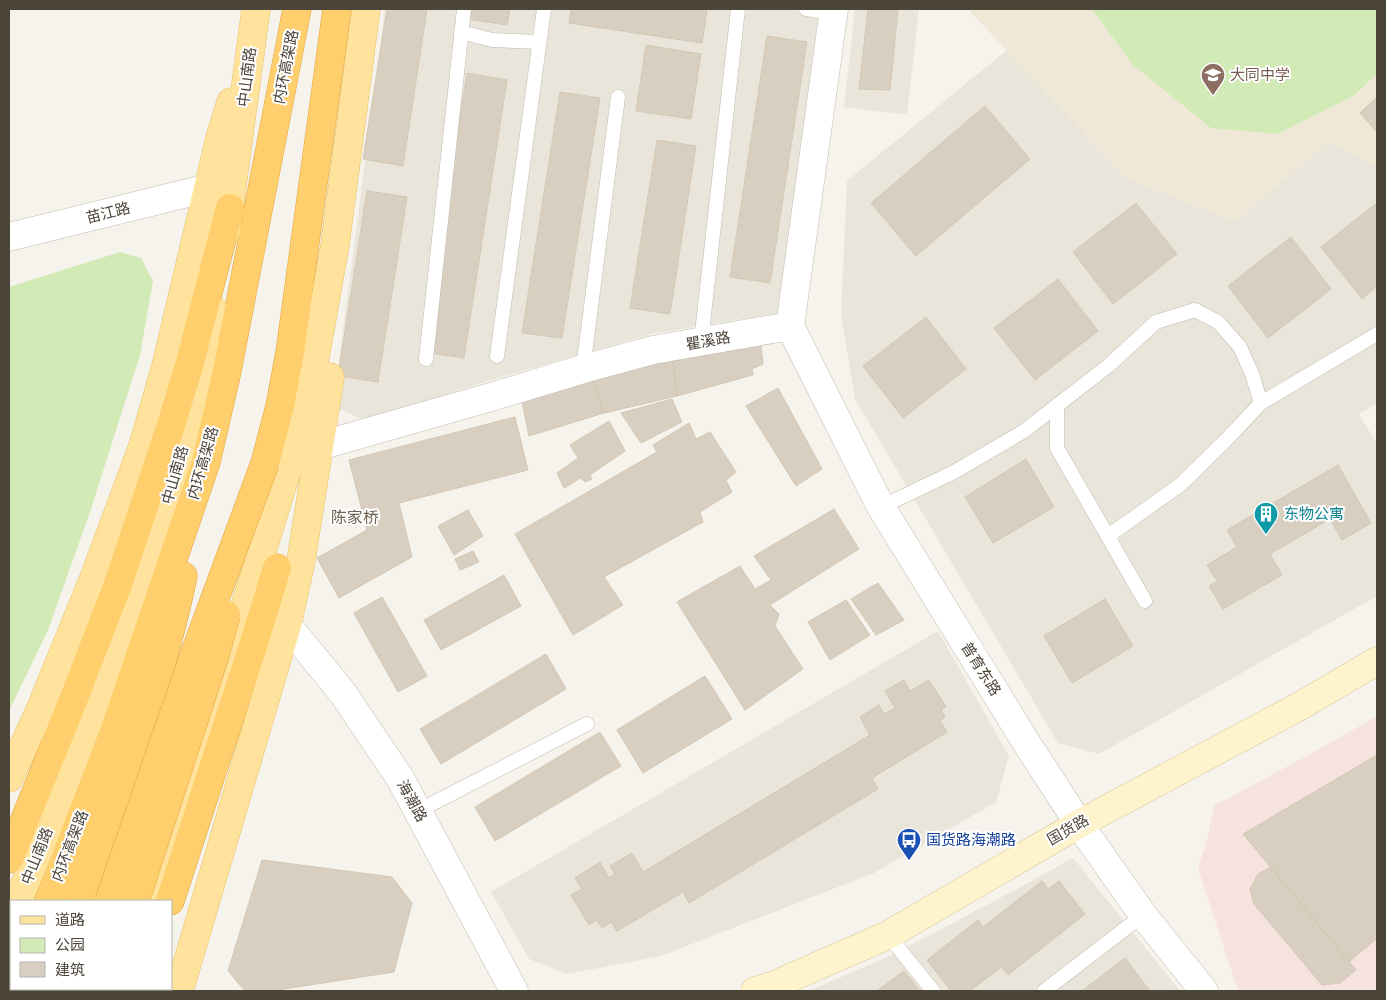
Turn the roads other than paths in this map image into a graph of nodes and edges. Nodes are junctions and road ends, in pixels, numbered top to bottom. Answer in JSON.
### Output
{"nodes":[{"id":1,"x":297,"y":9,"type":"edge"},
{"id":2,"x":337,"y":9,"type":"edge"},
{"id":3,"x":366,"y":9,"type":"edge"},
{"id":4,"x":464,"y":9,"type":"edge"},
{"id":5,"x":544,"y":9,"type":"edge"},
{"id":6,"x":738,"y":9,"type":"edge"},
{"id":7,"x":806,"y":9,"type":"edge"},
{"id":8,"x":834,"y":11,"type":"edge"},
{"id":9,"x":254,"y":19,"type":"edge"},
{"id":10,"x":461,"y":32,"type":"junction"},
{"id":11,"x":539,"y":42,"type":"junction"},
{"id":12,"x":618,"y":97,"type":"dead end"},
{"id":13,"x":208,"y":188,"type":"junction"},
{"id":14,"x":230,"y":208,"type":"junction"},
{"id":15,"x":340,"y":212,"type":"junction"},
{"id":16,"x":9,"y":238,"type":"edge"},
{"id":17,"x":790,"y":326,"type":"junction"},
{"id":18,"x":1377,"y":334,"type":"edge"},
{"id":19,"x":701,"y":342,"type":"junction"},
{"id":20,"x":497,"y":356,"type":"dead end"},
{"id":21,"x":426,"y":359,"type":"dead end"},
{"id":22,"x":583,"y":369,"type":"junction"},
{"id":23,"x":1261,"y":403,"type":"junction"},
{"id":24,"x":1057,"y":405,"type":"junction"},
{"id":25,"x":306,"y":408,"type":"junction"},
{"id":26,"x":319,"y":446,"type":"junction"},
{"id":27,"x":206,"y":462,"type":"junction"},
{"id":28,"x":266,"y":463,"type":"junction"},
{"id":29,"x":881,"y":508,"type":"junction"},
{"id":30,"x":1108,"y":536,"type":"junction"},
{"id":31,"x":277,"y":568,"type":"joint"},
{"id":32,"x":1146,"y":601,"type":"dead end"},
{"id":33,"x":287,"y":625,"type":"junction"},
{"id":34,"x":1377,"y":662,"type":"edge"},
{"id":35,"x":587,"y":724,"type":"dead end"},
{"id":36,"x":9,"y":778,"type":"edge"},
{"id":37,"x":418,"y":811,"type":"junction"},
{"id":38,"x":1078,"y":824,"type":"junction"},
{"id":39,"x":9,"y":859,"type":"edge"},
{"id":40,"x":18,"y":900,"type":"edge"},
{"id":41,"x":49,"y":900,"type":"edge"},
{"id":42,"x":79,"y":900,"type":"edge"},
{"id":43,"x":109,"y":900,"type":"edge"},
{"id":44,"x":136,"y":900,"type":"edge"},
{"id":45,"x":151,"y":900,"type":"edge"},
{"id":46,"x":170,"y":900,"type":"edge"},
{"id":47,"x":1143,"y":915,"type":"junction"},
{"id":48,"x":888,"y":935,"type":"junction"},
{"id":49,"x":768,"y":990,"type":"edge"},
{"id":50,"x":180,"y":991,"type":"edge"},
{"id":51,"x":514,"y":991,"type":"edge"},
{"id":52,"x":933,"y":991,"type":"edge"},
{"id":53,"x":1044,"y":991,"type":"edge"},
{"id":54,"x":1204,"y":991,"type":"edge"}],
"edges":[{"from":1,"to":27,"type":"highway","name":"内环高架路"},
{"from":2,"to":28,"type":"highway"},
{"from":3,"to":15,"type":"main road"},
{"from":4,"to":10,"type":"lane"},
{"from":5,"to":11,"type":"lane"},
{"from":6,"to":19,"type":"lane"},
{"from":7,"to":8,"type":"lane"},
{"from":8,"to":17,"type":"street"},
{"from":9,"to":13,"type":"main road","name":"中山南路"},
{"from":9,"to":14,"type":"main road","name":"中山南路"},
{"from":10,"to":11,"type":"lane"},
{"from":10,"to":21,"type":"lane"},
{"from":11,"to":20,"type":"lane"},
{"from":12,"to":22,"type":"lane"},
{"from":13,"to":16,"type":"street","name":"苗江路"},
{"from":13,"to":36,"type":"main road","name":"中山南路"},
{"from":14,"to":39,"type":"highway"},
{"from":14,"to":40,"type":"main road","name":"中山南路"},
{"from":15,"to":25,"type":"main road"},
{"from":15,"to":26,"type":"main road"},
{"from":17,"to":19,"type":"street","name":"瞿溪路"},
{"from":17,"to":29,"type":"street","name":"普育东路"},
{"from":18,"to":23,"type":"lane"},
{"from":19,"to":22,"type":"street","name":"瞿溪路"},
{"from":22,"to":26,"type":"street","name":"瞿溪路"},
{"from":23,"to":24,"type":"lane"},
{"from":23,"to":30,"type":"lane"},
{"from":24,"to":29,"type":"lane"},
{"from":24,"to":30,"type":"lane"},
{"from":25,"to":31,"type":"main road"},
{"from":25,"to":45,"type":"main road"},
{"from":26,"to":33,"type":"main road"},
{"from":27,"to":41,"type":"highway","name":"内环高架路"},
{"from":27,"to":42,"type":"highway"},
{"from":28,"to":43,"type":"highway","bridge":true},
{"from":28,"to":44,"type":"highway","bridge":true},
{"from":29,"to":38,"type":"street","name":"普育东路"},
{"from":30,"to":32,"type":"lane"},
{"from":31,"to":46,"type":"highway"},
{"from":33,"to":37,"type":"street","name":"海潮路"},
{"from":33,"to":50,"type":"main road"},
{"from":34,"to":38,"type":"street","name":"国货路"},
{"from":35,"to":37,"type":"lane"},
{"from":37,"to":51,"type":"street","name":"海潮路"},
{"from":38,"to":47,"type":"street","name":"普育东路"},
{"from":38,"to":48,"type":"street","name":"国货路"},
{"from":47,"to":53,"type":"lane"},
{"from":47,"to":54,"type":"street","name":"普育东路"},
{"from":48,"to":49,"type":"street","name":"国货路"},
{"from":48,"to":52,"type":"lane"}]}
